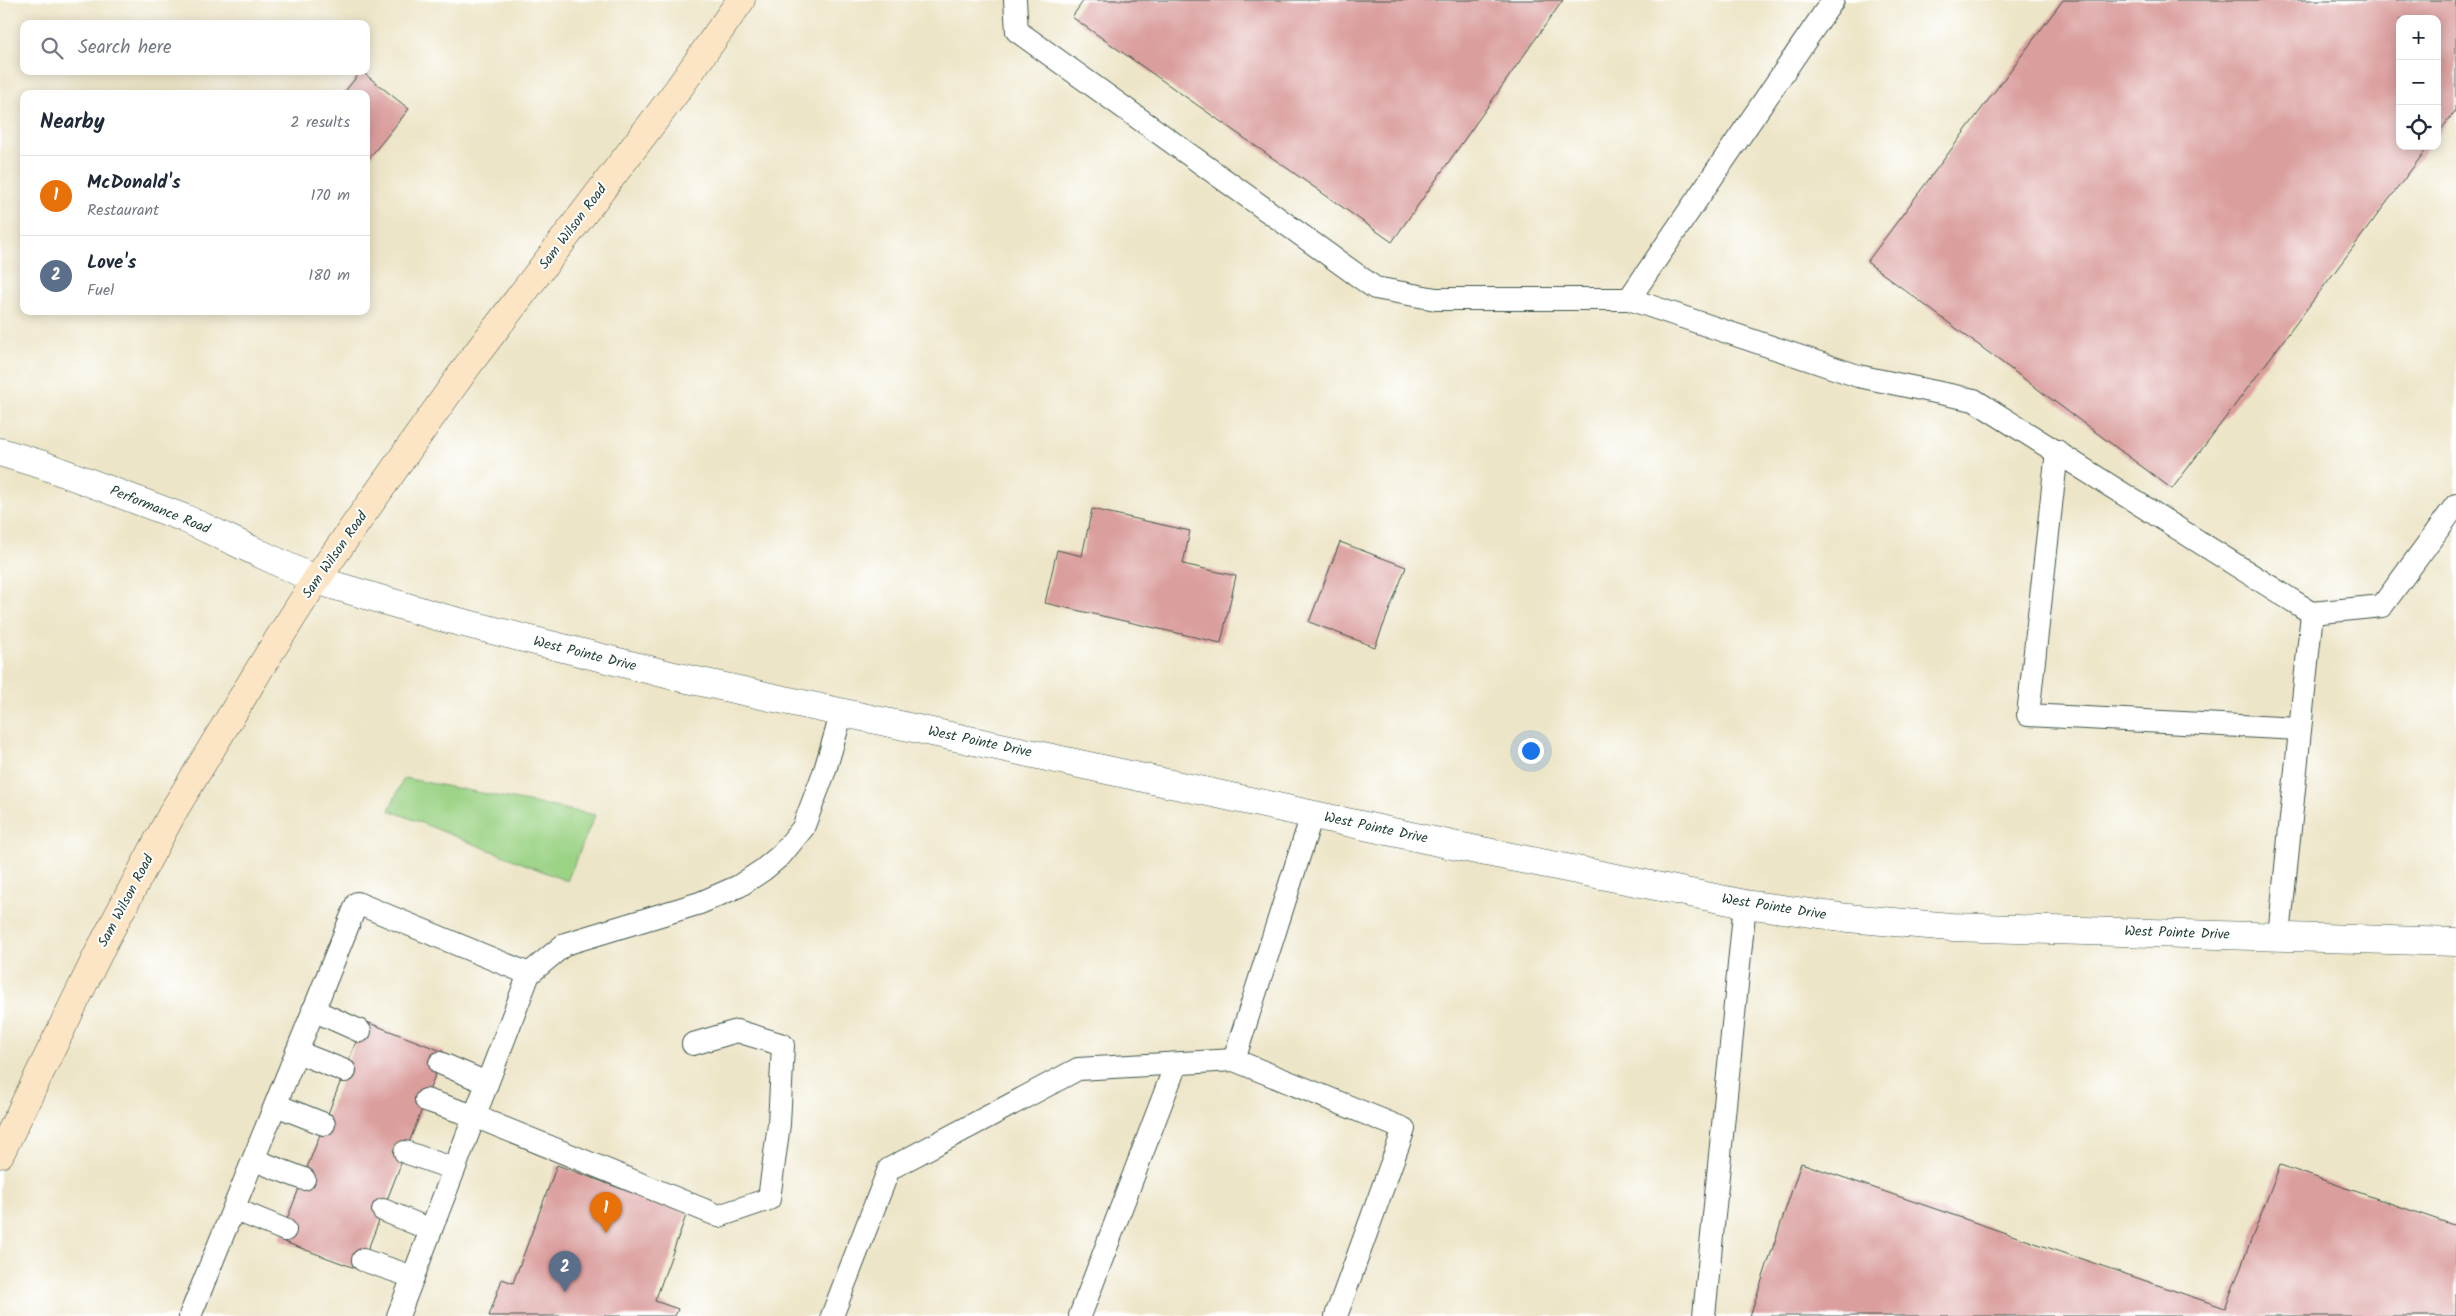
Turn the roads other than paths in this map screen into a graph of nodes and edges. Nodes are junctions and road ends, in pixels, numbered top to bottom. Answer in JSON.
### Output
{"nodes":[{"id":1,"x":741,"y":0,"type":"edge"},
{"id":2,"x":1015,"y":0,"type":"edge"},
{"id":3,"x":1833,"y":0,"type":"edge"},
{"id":4,"x":1629,"y":299,"type":"junction"},
{"id":5,"x":2057,"y":451,"type":"junction"},
{"id":6,"x":0,"y":452,"type":"edge"},
{"id":7,"x":2456,"y":505,"type":"edge"},
{"id":8,"x":316,"y":580,"type":"junction"},
{"id":9,"x":2312,"y":612,"type":"junction"},
{"id":10,"x":842,"y":712,"type":"junction"},
{"id":11,"x":2298,"y":729,"type":"junction"},
{"id":12,"x":1312,"y":814,"type":"junction"},
{"id":13,"x":1745,"y":904,"type":"junction"},
{"id":14,"x":2279,"y":936,"type":"junction"},
{"id":15,"x":2456,"y":942,"type":"edge"},
{"id":16,"x":529,"y":974,"type":"junction"},
{"id":17,"x":313,"y":1010,"type":"junction"},
{"id":18,"x":360,"y":1031,"type":"dead end"},
{"id":19,"x":693,"y":1044,"type":"dead end"},
{"id":20,"x":297,"y":1052,"type":"junction"},
{"id":21,"x":1234,"y":1060,"type":"junction"},
{"id":22,"x":440,"y":1063,"type":"dead end"},
{"id":23,"x":1176,"y":1064,"type":"junction"},
{"id":24,"x":345,"y":1070,"type":"dead end"},
{"id":25,"x":487,"y":1083,"type":"junction"},
{"id":26,"x":426,"y":1100,"type":"dead end"},
{"id":27,"x":276,"y":1105,"type":"junction"},
{"id":28,"x":474,"y":1116,"type":"junction"},
{"id":29,"x":324,"y":1124,"type":"dead end"},
{"id":30,"x":405,"y":1152,"type":"dead end"},
{"id":31,"x":0,"y":1154,"type":"edge"},
{"id":32,"x":254,"y":1160,"type":"junction"},
{"id":33,"x":454,"y":1170,"type":"junction"},
{"id":34,"x":304,"y":1179,"type":"dead end"},
{"id":35,"x":234,"y":1209,"type":"junction"},
{"id":36,"x":383,"y":1210,"type":"dead end"},
{"id":37,"x":284,"y":1230,"type":"dead end"},
{"id":38,"x":431,"y":1230,"type":"junction"},
{"id":39,"x":364,"y":1260,"type":"dead end"},
{"id":40,"x":413,"y":1277,"type":"junction"},
{"id":41,"x":190,"y":1316,"type":"edge"},
{"id":42,"x":398,"y":1316,"type":"edge"},
{"id":43,"x":832,"y":1316,"type":"edge"},
{"id":44,"x":1080,"y":1316,"type":"edge"},
{"id":45,"x":1336,"y":1316,"type":"edge"},
{"id":46,"x":1704,"y":1316,"type":"edge"}],
"edges":[{"from":1,"to":8,"type":"street","name":"Sam Wilson Road"},
{"from":2,"to":4,"type":"lane"},
{"from":3,"to":4,"type":"lane"},
{"from":4,"to":5,"type":"lane"},
{"from":5,"to":9,"type":"lane"},
{"from":5,"to":11,"type":"lane"},
{"from":6,"to":8,"type":"street","name":"Performance Road"},
{"from":7,"to":9,"type":"lane"},
{"from":8,"to":10,"type":"street","name":"West Pointe Drive"},
{"from":8,"to":31,"type":"street","name":"Sam Wilson Road"},
{"from":9,"to":11,"type":"lane"},
{"from":10,"to":12,"type":"street","name":"West Pointe Drive"},
{"from":10,"to":16,"type":"lane"},
{"from":11,"to":14,"type":"lane"},
{"from":12,"to":13,"type":"street","name":"West Pointe Drive"},
{"from":12,"to":21,"type":"lane"},
{"from":13,"to":14,"type":"street","name":"West Pointe Drive"},
{"from":13,"to":46,"type":"lane"},
{"from":14,"to":15,"type":"street","name":"West Pointe Drive"},
{"from":16,"to":17,"type":"lane"},
{"from":16,"to":25,"type":"lane"},
{"from":17,"to":18,"type":"lane"},
{"from":17,"to":20,"type":"lane"},
{"from":19,"to":28,"type":"lane"},
{"from":20,"to":24,"type":"lane"},
{"from":20,"to":27,"type":"lane"},
{"from":21,"to":23,"type":"lane"},
{"from":21,"to":45,"type":"lane"},
{"from":22,"to":25,"type":"lane"},
{"from":23,"to":43,"type":"lane"},
{"from":23,"to":44,"type":"lane"},
{"from":25,"to":28,"type":"lane"},
{"from":26,"to":28,"type":"lane"},
{"from":27,"to":29,"type":"lane"},
{"from":27,"to":32,"type":"lane"},
{"from":28,"to":33,"type":"lane"},
{"from":30,"to":33,"type":"lane"},
{"from":32,"to":34,"type":"lane"},
{"from":32,"to":35,"type":"lane"},
{"from":33,"to":38,"type":"lane"},
{"from":35,"to":37,"type":"lane"},
{"from":35,"to":41,"type":"lane"},
{"from":36,"to":38,"type":"lane"},
{"from":38,"to":40,"type":"lane"},
{"from":39,"to":40,"type":"lane"},
{"from":40,"to":42,"type":"lane"}]}
